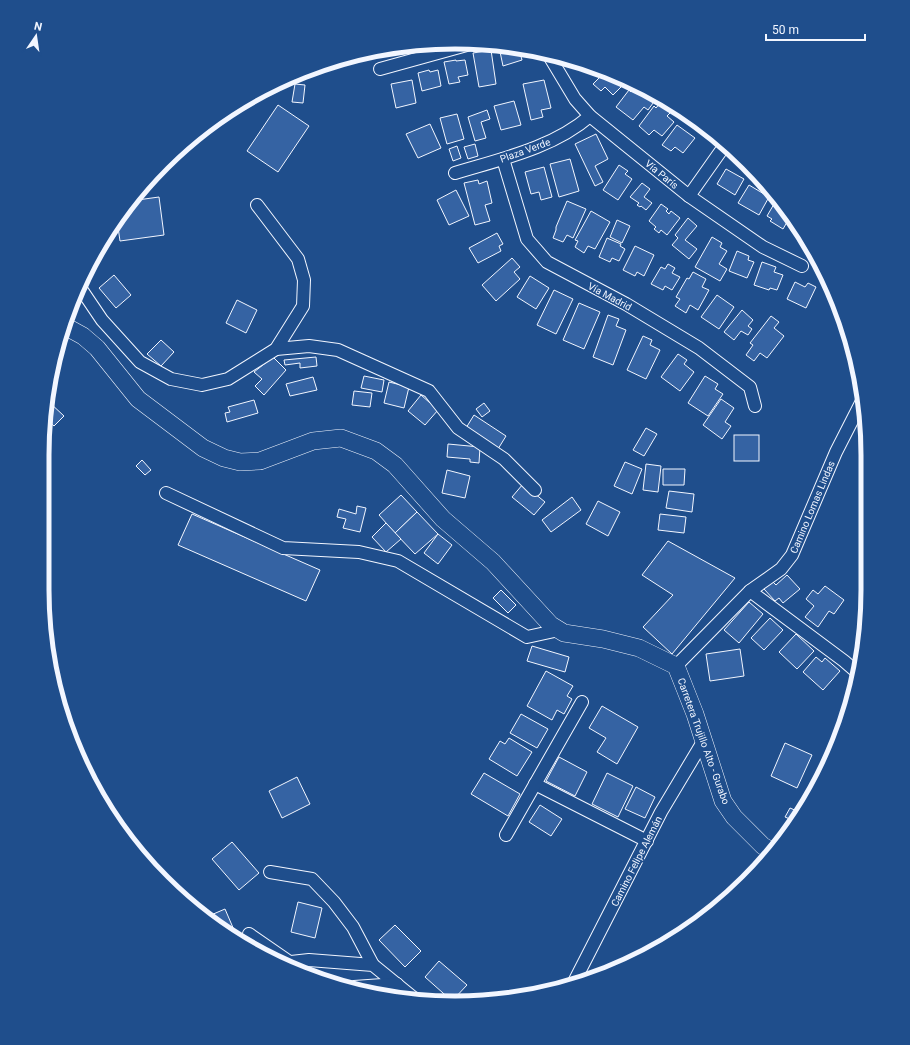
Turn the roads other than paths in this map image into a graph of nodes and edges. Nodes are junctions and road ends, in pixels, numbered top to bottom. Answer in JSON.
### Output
{"nodes":[{"id":1,"x":452,"y":49,"type":"edge"},
{"id":2,"x":552,"y":61,"type":"edge"},
{"id":3,"x":380,"y":69,"type":"dead end"},
{"id":4,"x":590,"y":116,"type":"junction"},
{"id":5,"x":722,"y":149,"type":"edge"},
{"id":6,"x":503,"y":158,"type":"junction"},
{"id":7,"x":455,"y":173,"type":"dead end"},
{"id":8,"x":690,"y":196,"type":"junction"},
{"id":9,"x":257,"y":204,"type":"dead end"},
{"id":10,"x":802,"y":266,"type":"dead end"},
{"id":11,"x":83,"y":292,"type":"edge"},
{"id":12,"x":70,"y":329,"type":"edge"},
{"id":13,"x":276,"y":349,"type":"junction"},
{"id":14,"x":756,"y":406,"type":"dead end"},
{"id":15,"x":858,"y":408,"type":"edge"},
{"id":16,"x":535,"y":490,"type":"dead end"},
{"id":17,"x":166,"y":493,"type":"dead end"},
{"id":18,"x":750,"y":591,"type":"junction"},
{"id":19,"x":559,"y":630,"type":"junction"},
{"id":20,"x":676,"y":666,"type":"junction"},
{"id":21,"x":853,"y":669,"type":"edge"},
{"id":22,"x":582,"y":702,"type":"dead end"},
{"id":23,"x":704,"y":740,"type":"junction"},
{"id":24,"x":535,"y":784,"type":"junction"},
{"id":25,"x":506,"y":835,"type":"dead end"},
{"id":26,"x":647,"y":841,"type":"junction"},
{"id":27,"x":768,"y":849,"type":"edge"},
{"id":28,"x":270,"y":872,"type":"dead end"},
{"id":29,"x":249,"y":934,"type":"dead end"},
{"id":30,"x":274,"y":954,"type":"edge"},
{"id":31,"x":292,"y":961,"type":"edge"},
{"id":32,"x":373,"y":965,"type":"junction"},
{"id":33,"x":577,"y":977,"type":"edge"},
{"id":34,"x":397,"y":984,"type":"junction"},
{"id":35,"x":368,"y":986,"type":"edge"},
{"id":36,"x":408,"y":993,"type":"edge"}],
"edges":[{"from":1,"to":3,"type":"street"},
{"from":2,"to":4,"type":"street","name":"Vía París"},
{"from":4,"to":6,"type":"street","name":"Plaza Verde"},
{"from":4,"to":8,"type":"street","name":"Vía París"},
{"from":5,"to":8,"type":"street"},
{"from":6,"to":7,"type":"street","name":"Plaza Verde"},
{"from":6,"to":14,"type":"street","name":"Vía Madrid"},
{"from":8,"to":10,"type":"street","name":"Vía París"},
{"from":9,"to":13,"type":"street"},
{"from":11,"to":13,"type":"street"},
{"from":12,"to":19,"type":"main road","name":"Carretera Trujillo Alto - Gurabo"},
{"from":13,"to":16,"type":"street"},
{"from":15,"to":18,"type":"street","name":"Camino Lomas Lindas"},
{"from":17,"to":19,"type":"street"},
{"from":18,"to":20,"type":"street","name":"Camino Lomas Lindas"},
{"from":18,"to":21,"type":"street"},
{"from":19,"to":20,"type":"main road","name":"Carretera Trujillo Alto - Gurabo"},
{"from":20,"to":23,"type":"main road","name":"Carretera Trujillo Alto - Gurabo"},
{"from":22,"to":24,"type":"street"},
{"from":23,"to":26,"type":"street","name":"Camino Felipe Alemán"},
{"from":23,"to":27,"type":"main road","name":"Carretera Trujillo Alto - Gurabo"},
{"from":24,"to":25,"type":"street"},
{"from":24,"to":26,"type":"street"},
{"from":26,"to":33,"type":"street","name":"Camino Felipe Alemán"},
{"from":28,"to":32,"type":"street"},
{"from":29,"to":30,"type":"street"},
{"from":31,"to":32,"type":"street"},
{"from":32,"to":34,"type":"street"},
{"from":34,"to":35,"type":"street"},
{"from":34,"to":36,"type":"street"}]}
